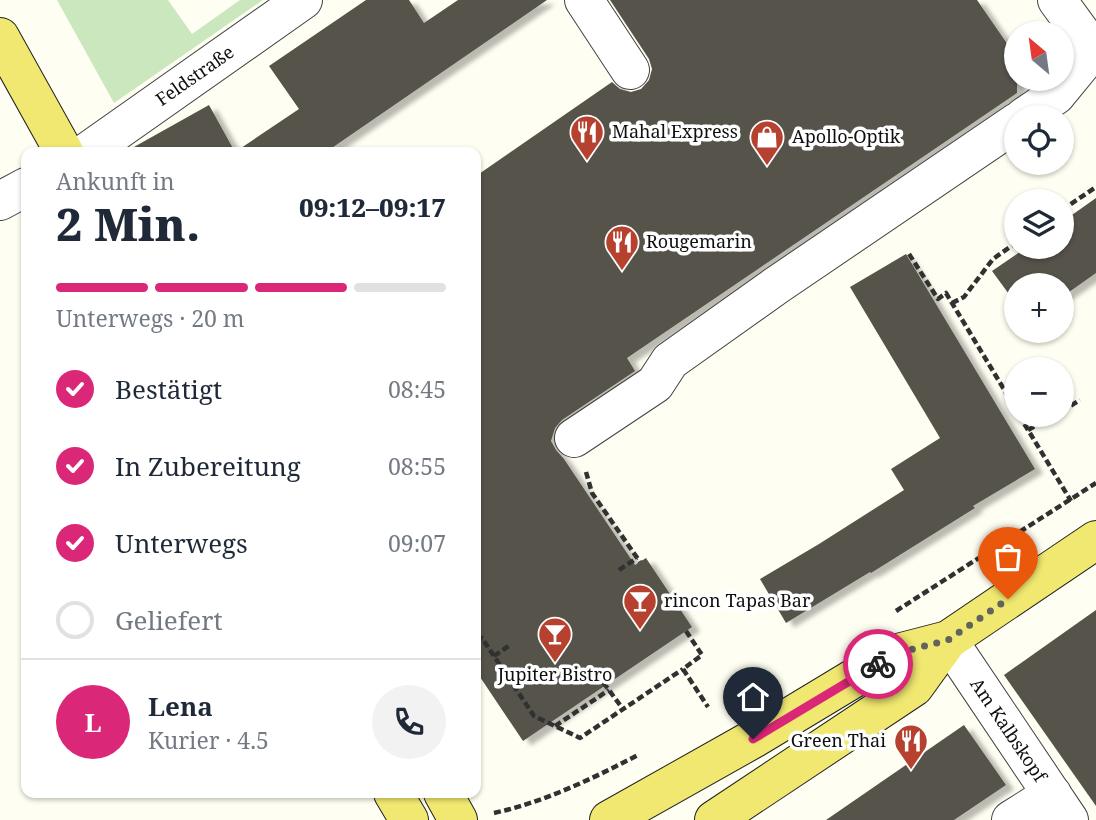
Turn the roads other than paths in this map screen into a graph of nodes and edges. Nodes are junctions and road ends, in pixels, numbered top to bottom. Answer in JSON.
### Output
{"nodes":[{"id":1,"x":303,"y":0,"type":"edge"},
{"id":2,"x":584,"y":0,"type":"edge"},
{"id":3,"x":1057,"y":0,"type":"edge"},
{"id":4,"x":0,"y":37,"type":"edge"},
{"id":5,"x":630,"y":70,"type":"dead end"},
{"id":6,"x":0,"y":75,"type":"edge"},
{"id":7,"x":1041,"y":105,"type":"edge"},
{"id":8,"x":1004,"y":131,"type":"edge"},
{"id":9,"x":40,"y":147,"type":"edge"},
{"id":10,"x":61,"y":147,"type":"edge"},
{"id":11,"x":94,"y":147,"type":"edge"},
{"id":12,"x":21,"y":190,"type":"edge"},
{"id":13,"x":0,"y":201,"type":"edge"},
{"id":14,"x":574,"y":438,"type":"road end"},
{"id":15,"x":1093,"y":548,"type":"edge"},
{"id":16,"x":948,"y":640,"type":"junction"},
{"id":17,"x":396,"y":798,"type":"edge"},
{"id":18,"x":446,"y":798,"type":"edge"},
{"id":19,"x":1060,"y":807,"type":"edge"},
{"id":20,"x":409,"y":820,"type":"edge"},
{"id":21,"x":458,"y":820,"type":"edge"},
{"id":22,"x":608,"y":820,"type":"edge"},
{"id":23,"x":714,"y":820,"type":"edge"},
{"id":24,"x":1011,"y":820,"type":"edge"}],
"edges":[{"from":1,"to":11,"type":"street","name":"Feldstraße"},
{"from":2,"to":5,"type":"street"},
{"from":3,"to":7,"type":"street"},
{"from":4,"to":10,"type":"main road"},
{"from":6,"to":9,"type":"main road"},
{"from":8,"to":14,"type":"street"},
{"from":12,"to":13,"type":"street"},
{"from":15,"to":16,"type":"main road"},
{"from":16,"to":19,"type":"street","name":"Am Kalbskopf"},
{"from":16,"to":22,"type":"main road"},
{"from":16,"to":23,"type":"main road"},
{"from":17,"to":20,"type":"main road"},
{"from":18,"to":21,"type":"main road"},
{"from":19,"to":24,"type":"street"}]}
